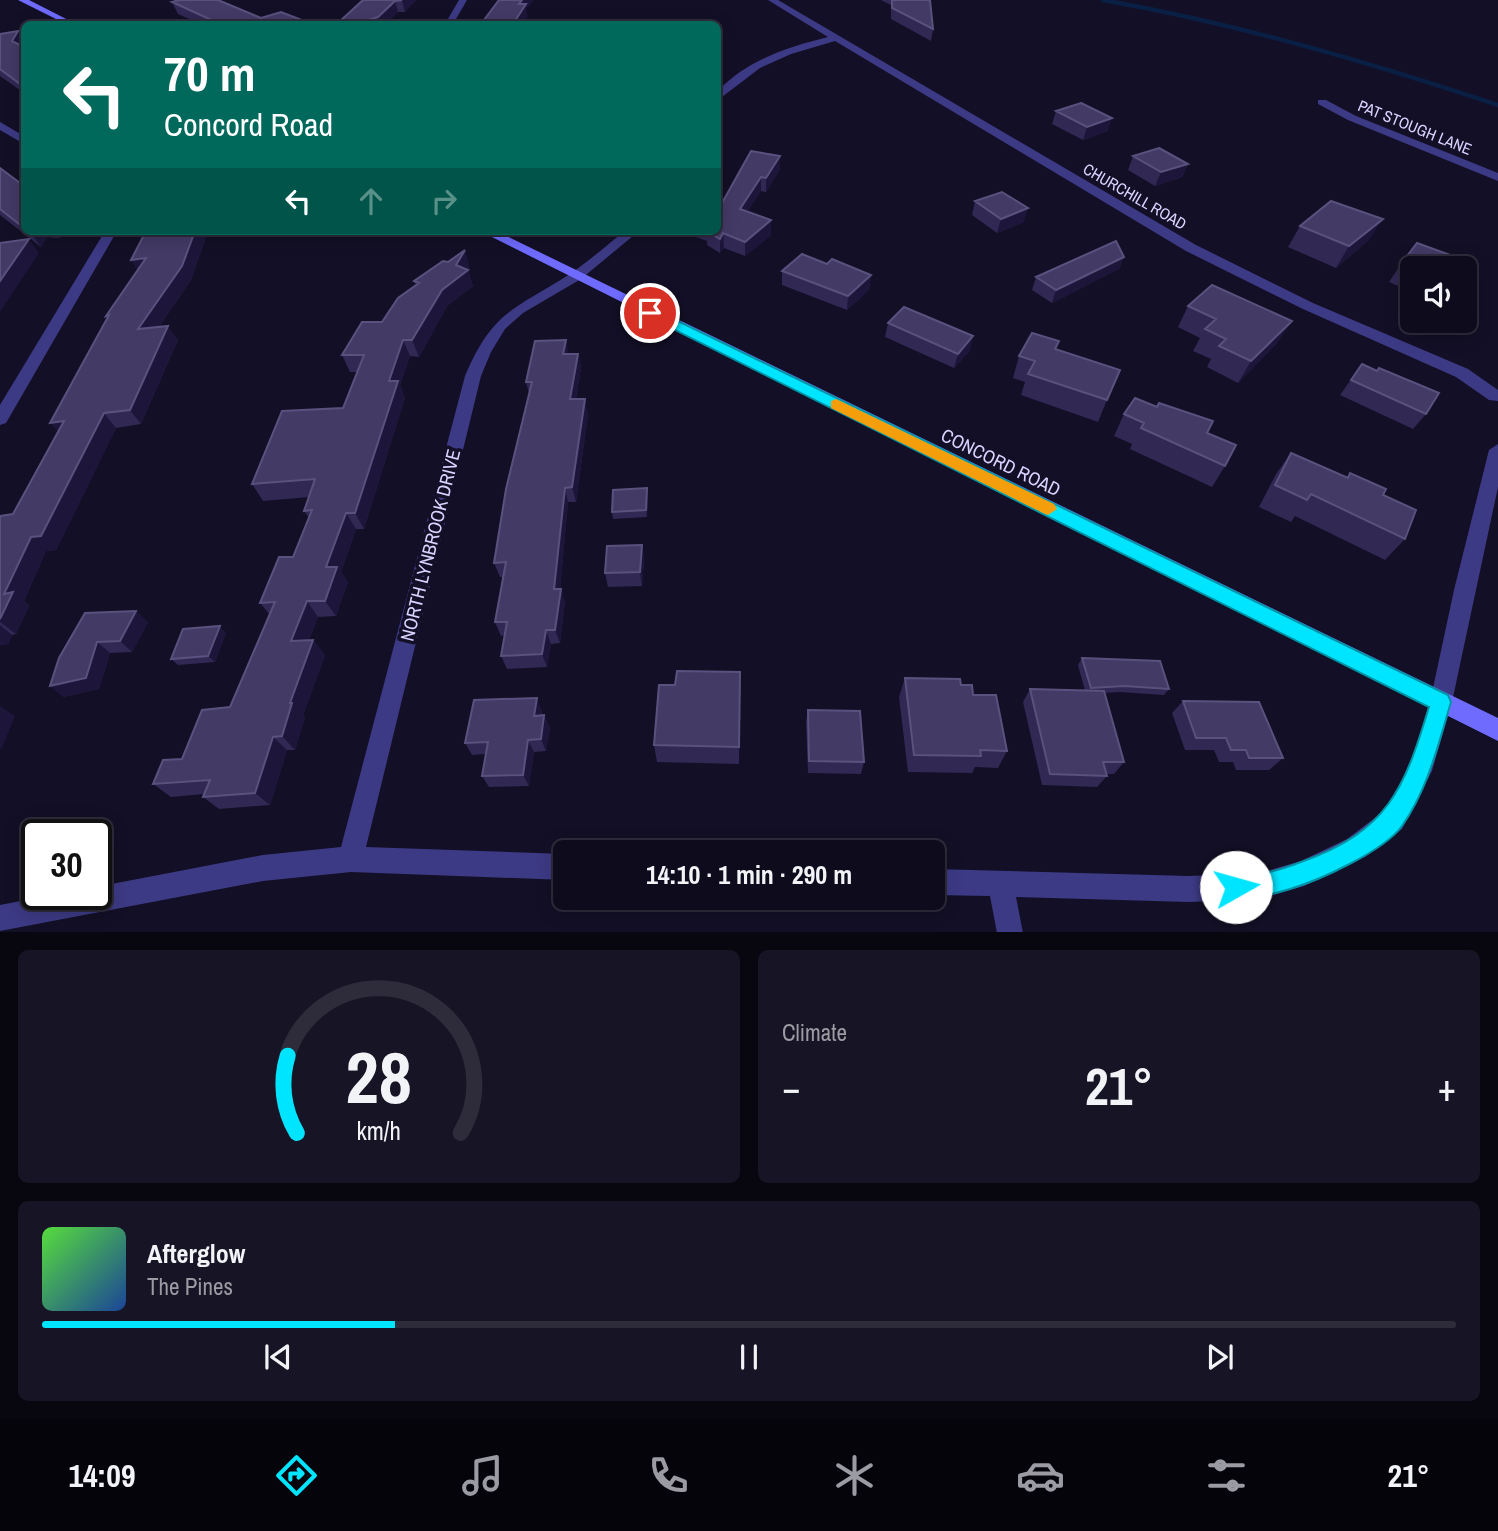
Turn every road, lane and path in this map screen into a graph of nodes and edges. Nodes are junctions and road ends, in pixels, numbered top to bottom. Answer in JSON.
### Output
{"nodes":[{"id":1,"x":22,"y":0,"type":"edge"},
{"id":2,"x":463,"y":0,"type":"edge"},
{"id":3,"x":772,"y":0,"type":"edge"},
{"id":4,"x":66,"y":21,"type":"edge"},
{"id":5,"x":451,"y":21,"type":"edge"},
{"id":6,"x":837,"y":38,"type":"junction"},
{"id":7,"x":721,"y":94,"type":"edge"},
{"id":8,"x":1322,"y":102,"type":"dead end"},
{"id":9,"x":0,"y":125,"type":"edge"},
{"id":10,"x":21,"y":139,"type":"edge"},
{"id":11,"x":1498,"y":177,"type":"edge"},
{"id":12,"x":109,"y":235,"type":"edge"},
{"id":13,"x":494,"y":235,"type":"edge"},
{"id":14,"x":628,"y":235,"type":"edge"},
{"id":15,"x":576,"y":276,"type":"junction"},
{"id":16,"x":1497,"y":393,"type":"edge"},
{"id":17,"x":0,"y":419,"type":"edge"},
{"id":18,"x":1498,"y":450,"type":"edge"},
{"id":19,"x":1441,"y":702,"type":"junction"},
{"id":20,"x":1498,"y":730,"type":"edge"},
{"id":21,"x":351,"y":859,"type":"junction"},
{"id":22,"x":553,"y":867,"type":"edge"},
{"id":23,"x":945,"y":882,"type":"edge"},
{"id":24,"x":1000,"y":884,"type":"junction"},
{"id":25,"x":0,"y":918,"type":"edge"},
{"id":26,"x":1010,"y":932,"type":"edge"}],
"edges":[{"from":1,"to":4,"type":"main road"},
{"from":2,"to":5,"type":"street"},
{"from":3,"to":6,"type":"street","name":"CHURCHILL ROAD"},
{"from":6,"to":7,"type":"street"},
{"from":6,"to":16,"type":"street","name":"CHURCHILL ROAD"},
{"from":8,"to":11,"type":"street","name":"PAT STOUGH LANE"},
{"from":9,"to":10,"type":"street"},
{"from":12,"to":17,"type":"street"},
{"from":13,"to":15,"type":"main road","name":"CONCORD ROAD"},
{"from":14,"to":15,"type":"street","name":"NORTH LYNBROOK DRIVE"},
{"from":15,"to":19,"type":"main road","name":"CONCORD ROAD"},
{"from":15,"to":21,"type":"street","name":"NORTH LYNBROOK DRIVE"},
{"from":18,"to":19,"type":"street"},
{"from":19,"to":20,"type":"main road","name":"CONCORD ROAD"},
{"from":19,"to":24,"type":"street"},
{"from":21,"to":22,"type":"street"},
{"from":21,"to":25,"type":"street"},
{"from":23,"to":24,"type":"street"},
{"from":24,"to":26,"type":"street"}]}
